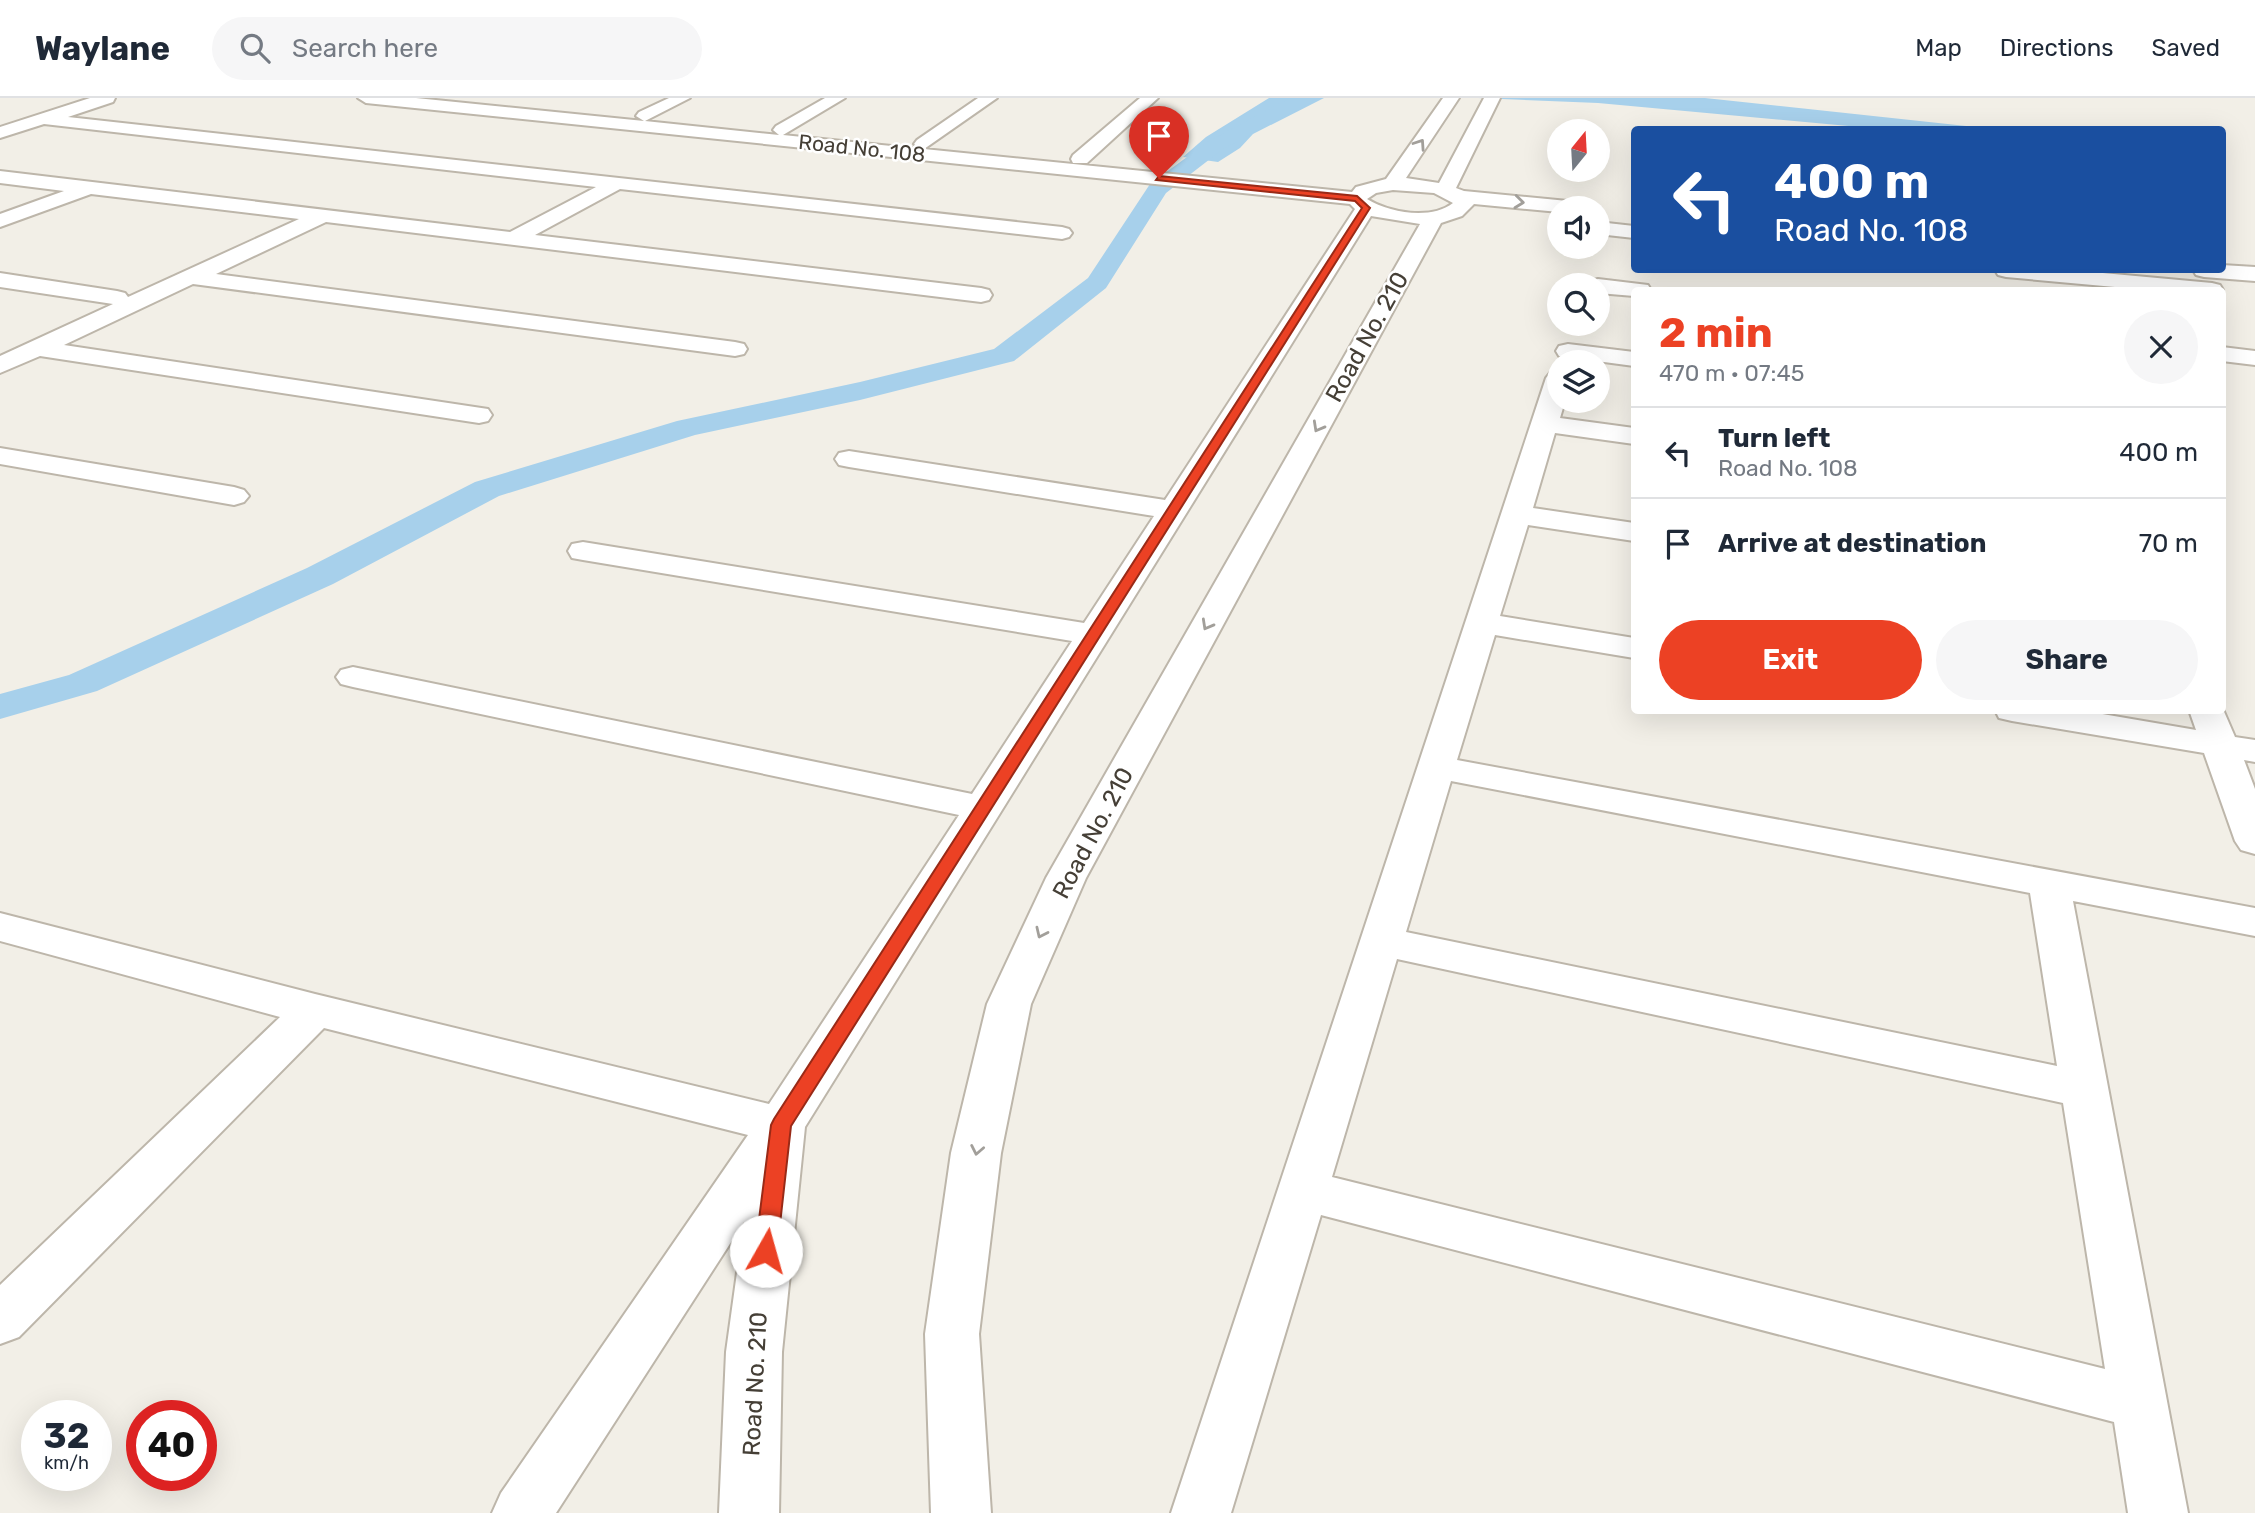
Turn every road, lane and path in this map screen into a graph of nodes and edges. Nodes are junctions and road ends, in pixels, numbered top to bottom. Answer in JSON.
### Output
{"nodes":[{"id":1,"x":78,"y":98,"type":"edge"},
{"id":2,"x":107,"y":98,"type":"edge"},
{"id":3,"x":366,"y":98,"type":"edge"},
{"id":4,"x":463,"y":98,"type":"edge"},
{"id":5,"x":682,"y":98,"type":"edge"},
{"id":6,"x":837,"y":98,"type":"edge"},
{"id":7,"x":989,"y":98,"type":"edge"},
{"id":8,"x":1150,"y":98,"type":"edge"},
{"id":9,"x":524,"y":101,"type":"edge"},
{"id":10,"x":1449,"y":101,"type":"edge"},
{"id":11,"x":1489,"y":103,"type":"edge"},
{"id":12,"x":645,"y":116,"type":"junction"},
{"id":13,"x":42,"y":119,"type":"junction"},
{"id":14,"x":0,"y":123,"type":"edge"},
{"id":15,"x":782,"y":130,"type":"junction"},
{"id":16,"x":0,"y":133,"type":"edge"},
{"id":17,"x":923,"y":144,"type":"junction"},
{"id":18,"x":1080,"y":159,"type":"junction"},
{"id":19,"x":1142,"y":171,"type":"junction"},
{"id":20,"x":0,"y":177,"type":"edge"},
{"id":21,"x":616,"y":184,"type":"junction"},
{"id":22,"x":89,"y":188,"type":"junction"},
{"id":23,"x":1372,"y":195,"type":"junction"},
{"id":24,"x":1448,"y":204,"type":"junction"},
{"id":25,"x":1547,"y":207,"type":"edge"},
{"id":26,"x":1610,"y":211,"type":"edge"},
{"id":27,"x":312,"y":214,"type":"junction"},
{"id":28,"x":1631,"y":214,"type":"edge"},
{"id":29,"x":0,"y":221,"type":"edge"},
{"id":30,"x":1547,"y":222,"type":"edge"},
{"id":31,"x":1610,"y":229,"type":"edge"},
{"id":32,"x":1631,"y":232,"type":"edge"},
{"id":33,"x":1062,"y":233,"type":"dead end"},
{"id":34,"x":514,"y":238,"type":"junction"},
{"id":35,"x":2226,"y":272,"type":"edge"},
{"id":36,"x":2018,"y":273,"type":"edge"},
{"id":37,"x":2255,"y":275,"type":"edge"},
{"id":38,"x":190,"y":277,"type":"junction"},
{"id":39,"x":0,"y":280,"type":"edge"},
{"id":40,"x":2050,"y":282,"type":"edge"},
{"id":41,"x":1610,"y":287,"type":"edge"},
{"id":42,"x":2151,"y":287,"type":"edge"},
{"id":43,"x":1631,"y":289,"type":"edge"},
{"id":44,"x":2226,"y":292,"type":"edge"},
{"id":45,"x":981,"y":295,"type":"dead end"},
{"id":46,"x":2255,"y":295,"type":"edge"},
{"id":47,"x":117,"y":298,"type":"junction"},
{"id":48,"x":38,"y":348,"type":"junction"},
{"id":49,"x":735,"y":349,"type":"dead end"},
{"id":50,"x":0,"y":350,"type":"edge"},
{"id":51,"x":2226,"y":354,"type":"edge"},
{"id":52,"x":1610,"y":358,"type":"edge"},
{"id":53,"x":2255,"y":358,"type":"edge"},
{"id":54,"x":1631,"y":359,"type":"edge"},
{"id":55,"x":0,"y":365,"type":"edge"},
{"id":56,"x":1548,"y":413,"type":"edge"},
{"id":57,"x":479,"y":415,"type":"dead end"},
{"id":58,"x":1545,"y":424,"type":"junction"},
{"id":59,"x":1631,"y":436,"type":"edge"},
{"id":60,"x":0,"y":456,"type":"edge"},
{"id":61,"x":849,"y":459,"type":"dead end"},
{"id":62,"x":234,"y":496,"type":"dead end"},
{"id":63,"x":1173,"y":510,"type":"junction"},
{"id":64,"x":1516,"y":514,"type":"junction"},
{"id":65,"x":1631,"y":532,"type":"edge"},
{"id":66,"x":583,"y":551,"type":"dead end"},
{"id":67,"x":1481,"y":623,"type":"junction"},
{"id":68,"x":1094,"y":635,"type":"junction"},
{"id":69,"x":1631,"y":648,"type":"edge"},
{"id":70,"x":353,"y":677,"type":"dead end"},
{"id":71,"x":2036,"y":714,"type":"edge"},
{"id":72,"x":2210,"y":714,"type":"edge"},
{"id":73,"x":2237,"y":748,"type":"edge"},
{"id":74,"x":1436,"y":767,"type":"junction"},
{"id":75,"x":983,"y":808,"type":"junction"},
{"id":76,"x":2255,"y":841,"type":"edge"},
{"id":77,"x":2049,"y":884,"type":"junction"},
{"id":78,"x":2255,"y":922,"type":"edge"},
{"id":79,"x":0,"y":927,"type":"edge"},
{"id":80,"x":1381,"y":941,"type":"junction"},
{"id":81,"x":315,"y":1010,"type":"junction"},
{"id":82,"x":2085,"y":1090,"type":"junction"},
{"id":83,"x":781,"y":1125,"type":"junction"},
{"id":84,"x":1303,"y":1190,"type":"junction"},
{"id":85,"x":0,"y":1320,"type":"edge"},
{"id":86,"x":2139,"y":1404,"type":"junction"},
{"id":87,"x":522,"y":1513,"type":"edge"},
{"id":88,"x":749,"y":1513,"type":"edge"},
{"id":89,"x":961,"y":1513,"type":"edge"},
{"id":90,"x":1200,"y":1513,"type":"edge"},
{"id":91,"x":2158,"y":1513,"type":"edge"}],
"edges":[{"from":1,"to":14,"type":"street"},
{"from":2,"to":13,"type":"street"},
{"from":3,"to":19,"type":"street","name":"Road No. 108"},
{"from":4,"to":9,"type":"street","name":"Road No. 108"},
{"from":5,"to":12,"type":"street"},
{"from":6,"to":15,"type":"street"},
{"from":7,"to":17,"type":"street"},
{"from":8,"to":18,"type":"street"},
{"from":9,"to":12,"type":"street","name":"Road No. 108"},
{"from":23,"to":10,"type":"street","name":"Road No. 210","one_way":true},
{"from":11,"to":24,"type":"street","name":"Road No. 210"},
{"from":12,"to":15,"type":"street","name":"Road No. 108"},
{"from":13,"to":16,"type":"street"},
{"from":13,"to":21,"type":"street"},
{"from":15,"to":17,"type":"street","name":"Road No. 108"},
{"from":17,"to":18,"type":"street","name":"Road No. 108"},
{"from":18,"to":19,"type":"street","name":"Road No. 108"},
{"from":19,"to":23,"type":"street","name":"Road No. 108"},
{"from":20,"to":22,"type":"street"},
{"from":21,"to":33,"type":"street"},
{"from":21,"to":34,"type":"street"},
{"from":22,"to":27,"type":"street"},
{"from":22,"to":29,"type":"street"},
{"from":23,"to":24,"type":"street"},
{"from":23,"to":24,"type":"street"},
{"from":23,"to":63,"type":"street","name":"Road No. 210"},
{"from":24,"to":25,"type":"street","one_way":true},
{"from":24,"to":30,"type":"street"},
{"from":24,"to":89,"type":"street","name":"Road No. 210","one_way":true},
{"from":26,"to":28,"type":"street"},
{"from":27,"to":34,"type":"street"},
{"from":27,"to":38,"type":"street"},
{"from":27,"to":47,"type":"street"},
{"from":31,"to":32,"type":"street"},
{"from":34,"to":45,"type":"street"},
{"from":35,"to":37,"type":"street"},
{"from":36,"to":40,"type":"street"},
{"from":38,"to":48,"type":"street"},
{"from":38,"to":49,"type":"street"},
{"from":39,"to":47,"type":"street"},
{"from":40,"to":42,"type":"street"},
{"from":41,"to":43,"type":"street"},
{"from":44,"to":46,"type":"street"},
{"from":47,"to":50,"type":"street"},
{"from":48,"to":55,"type":"street"},
{"from":48,"to":57,"type":"street"},
{"from":51,"to":53,"type":"street"},
{"from":52,"to":54,"type":"street"},
{"from":56,"to":58,"type":"street"},
{"from":58,"to":59,"type":"street"},
{"from":58,"to":64,"type":"street"},
{"from":60,"to":62,"type":"street"},
{"from":61,"to":63,"type":"street"},
{"from":63,"to":68,"type":"street","name":"Road No. 210"},
{"from":64,"to":65,"type":"street"},
{"from":64,"to":67,"type":"street"},
{"from":66,"to":68,"type":"street"},
{"from":67,"to":69,"type":"street"},
{"from":67,"to":74,"type":"street"},
{"from":68,"to":75,"type":"street","name":"Road No. 210"},
{"from":70,"to":75,"type":"street"},
{"from":71,"to":73,"type":"street"},
{"from":72,"to":73,"type":"street"},
{"from":73,"to":76,"type":"street"},
{"from":74,"to":77,"type":"street"},
{"from":74,"to":80,"type":"street"},
{"from":75,"to":83,"type":"street","name":"Road No. 210"},
{"from":77,"to":78,"type":"street"},
{"from":77,"to":82,"type":"street"},
{"from":79,"to":81,"type":"street"},
{"from":80,"to":82,"type":"street"},
{"from":80,"to":84,"type":"street"},
{"from":81,"to":83,"type":"street"},
{"from":81,"to":85,"type":"street"},
{"from":82,"to":86,"type":"street"},
{"from":83,"to":87,"type":"street"},
{"from":83,"to":88,"type":"street","name":"Road No. 210"},
{"from":84,"to":86,"type":"street"},
{"from":84,"to":90,"type":"street"},
{"from":86,"to":91,"type":"street"}]}
